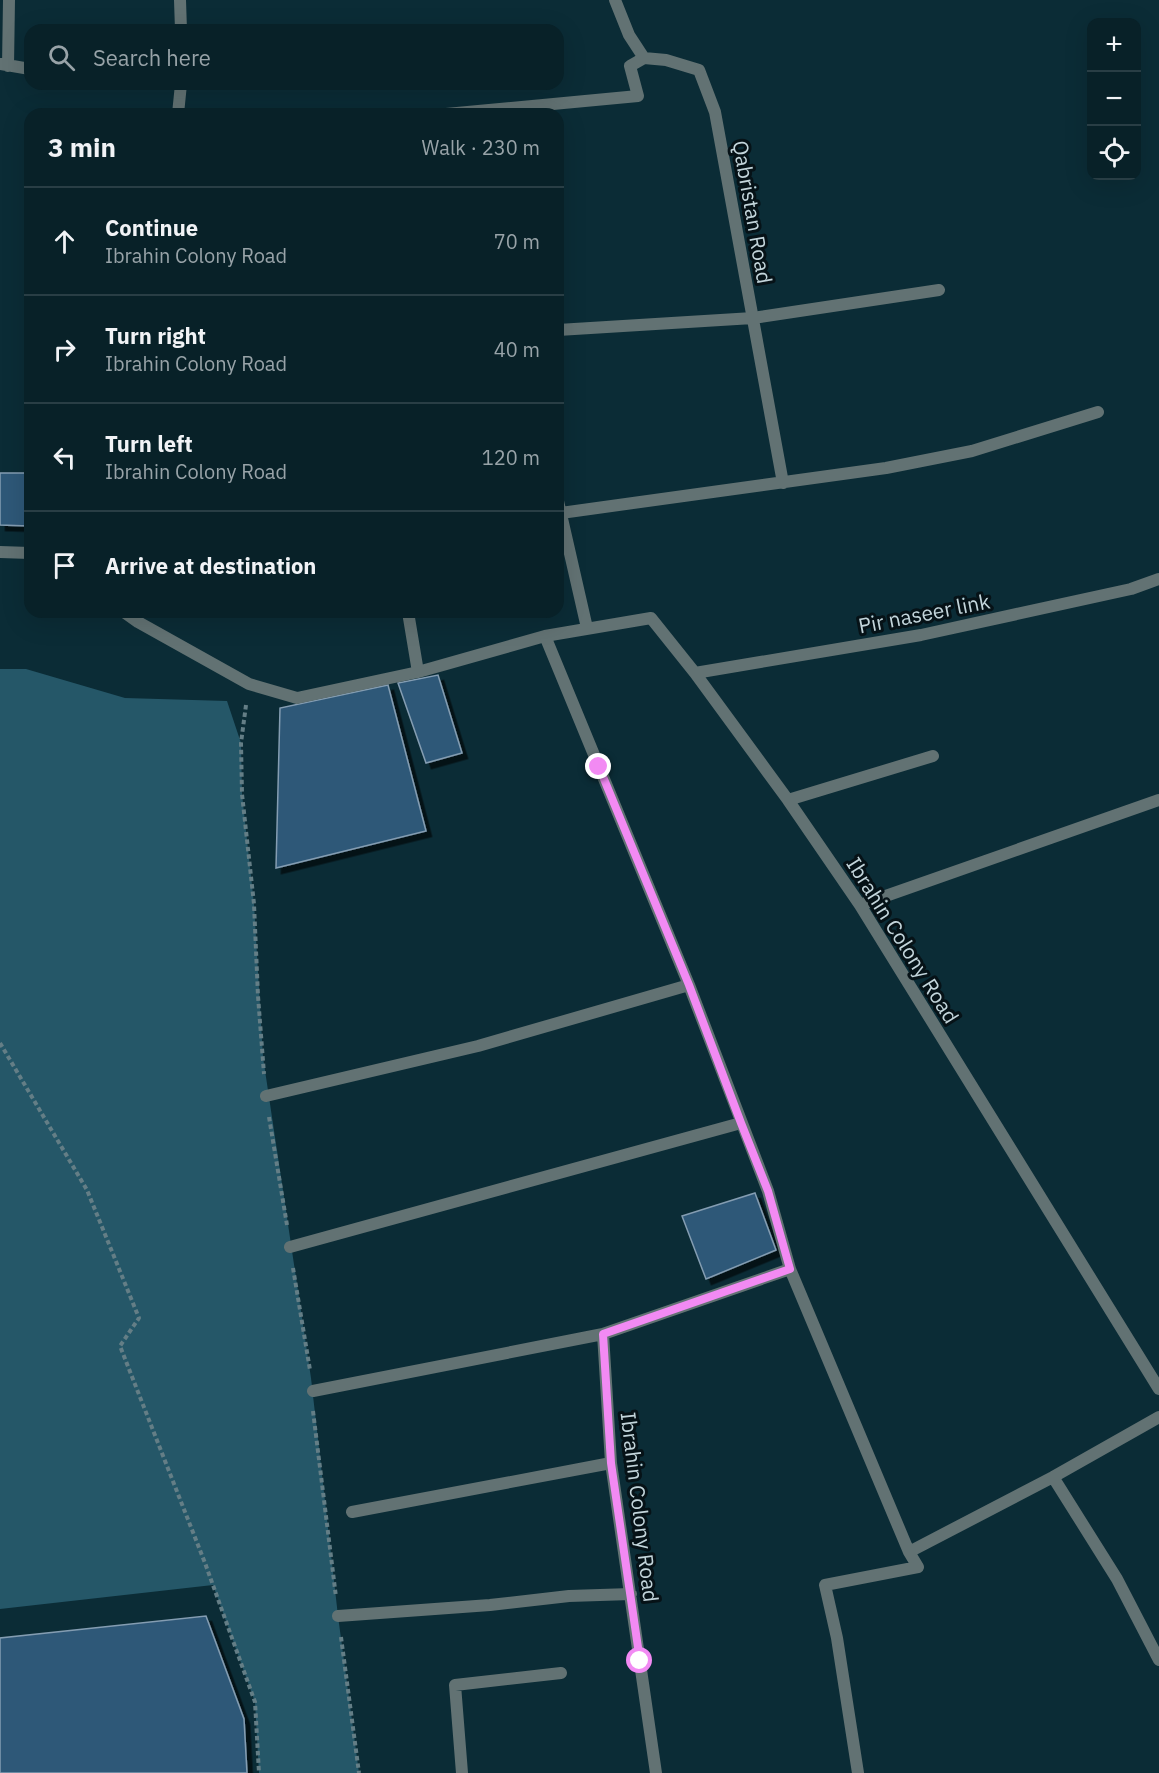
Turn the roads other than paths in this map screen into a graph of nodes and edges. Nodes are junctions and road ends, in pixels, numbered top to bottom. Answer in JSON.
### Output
{"nodes":[{"id":1,"x":9,"y":0,"type":"edge"},
{"id":2,"x":180,"y":0,"type":"edge"},
{"id":3,"x":615,"y":0,"type":"edge"},
{"id":4,"x":181,"y":24,"type":"edge"},
{"id":5,"x":644,"y":58,"type":"junction"},
{"id":6,"x":4,"y":65,"type":"edge"},
{"id":7,"x":24,"y":68,"type":"edge"},
{"id":8,"x":180,"y":90,"type":"edge"},
{"id":9,"x":179,"y":108,"type":"edge"},
{"id":10,"x":510,"y":108,"type":"edge"},
{"id":11,"x":939,"y":290,"type":"dead end"},
{"id":12,"x":753,"y":318,"type":"junction"},
{"id":13,"x":564,"y":330,"type":"edge"},
{"id":14,"x":1098,"y":412,"type":"dead end"},
{"id":15,"x":783,"y":483,"type":"junction"},
{"id":16,"x":564,"y":506,"type":"edge"},
{"id":17,"x":564,"y":529,"type":"edge"},
{"id":18,"x":0,"y":552,"type":"edge"},
{"id":19,"x":24,"y":553,"type":"edge"},
{"id":20,"x":1159,"y":579,"type":"edge"},
{"id":21,"x":140,"y":618,"type":"edge"},
{"id":22,"x":409,"y":618,"type":"edge"},
{"id":23,"x":587,"y":628,"type":"junction"},
{"id":24,"x":544,"y":636,"type":"junction"},
{"id":25,"x":418,"y":672,"type":"junction"},
{"id":26,"x":694,"y":673,"type":"junction"},
{"id":27,"x":933,"y":756,"type":"dead end"},
{"id":28,"x":788,"y":800,"type":"junction"},
{"id":29,"x":1159,"y":800,"type":"edge"},
{"id":30,"x":860,"y":905,"type":"junction"},
{"id":31,"x":689,"y":985,"type":"junction"},
{"id":32,"x":266,"y":1096,"type":"dead end"},
{"id":33,"x":741,"y":1123,"type":"junction"},
{"id":34,"x":290,"y":1247,"type":"dead end"},
{"id":35,"x":790,"y":1269,"type":"junction"},
{"id":36,"x":603,"y":1334,"type":"junction"},
{"id":37,"x":1159,"y":1389,"type":"edge"},
{"id":38,"x":313,"y":1391,"type":"dead end"},
{"id":39,"x":1159,"y":1417,"type":"edge"},
{"id":40,"x":611,"y":1463,"type":"junction"},
{"id":41,"x":1053,"y":1477,"type":"junction"},
{"id":42,"x":352,"y":1512,"type":"dead end"},
{"id":43,"x":909,"y":1552,"type":"junction"},
{"id":44,"x":631,"y":1594,"type":"junction"},
{"id":45,"x":338,"y":1616,"type":"dead end"},
{"id":46,"x":1159,"y":1660,"type":"edge"},
{"id":47,"x":561,"y":1673,"type":"dead end"},
{"id":48,"x":462,"y":1773,"type":"edge"},
{"id":49,"x":656,"y":1773,"type":"edge"},
{"id":50,"x":858,"y":1773,"type":"edge"}],
"edges":[{"from":1,"to":6,"type":"street"},
{"from":2,"to":4,"type":"street"},
{"from":3,"to":5,"type":"street"},
{"from":5,"to":10,"type":"street"},
{"from":5,"to":12,"type":"street","name":"Qabristan Road"},
{"from":6,"to":7,"type":"street"},
{"from":8,"to":9,"type":"street"},
{"from":11,"to":12,"type":"street"},
{"from":12,"to":13,"type":"street"},
{"from":12,"to":15,"type":"street","name":"Qabristan Road"},
{"from":14,"to":15,"type":"street"},
{"from":15,"to":16,"type":"street"},
{"from":17,"to":23,"type":"street"},
{"from":18,"to":19,"type":"street"},
{"from":20,"to":26,"type":"street","name":"Pir naseer link"},
{"from":21,"to":25,"type":"street","name":"Ibrahin Colony Road"},
{"from":22,"to":25,"type":"street"},
{"from":23,"to":24,"type":"street","name":"Ibrahin Colony Road"},
{"from":23,"to":26,"type":"street","name":"Ibrahin Colony Road"},
{"from":24,"to":25,"type":"street","name":"Ibrahin Colony Road"},
{"from":24,"to":31,"type":"street"},
{"from":26,"to":28,"type":"street","name":"Ibrahin Colony Road"},
{"from":27,"to":28,"type":"street"},
{"from":28,"to":30,"type":"street","name":"Ibrahin Colony Road"},
{"from":29,"to":30,"type":"street"},
{"from":30,"to":37,"type":"street","name":"Ibrahin Colony Road"},
{"from":31,"to":32,"type":"street"},
{"from":31,"to":33,"type":"street"},
{"from":33,"to":34,"type":"street"},
{"from":33,"to":35,"type":"street"},
{"from":35,"to":36,"type":"street"},
{"from":35,"to":43,"type":"street"},
{"from":36,"to":38,"type":"street"},
{"from":36,"to":40,"type":"street","name":"Ibrahin Colony Road"},
{"from":39,"to":41,"type":"street"},
{"from":40,"to":42,"type":"street"},
{"from":40,"to":44,"type":"street","name":"Ibrahin Colony Road"},
{"from":41,"to":43,"type":"street"},
{"from":41,"to":46,"type":"street"},
{"from":43,"to":50,"type":"street"},
{"from":44,"to":45,"type":"street"},
{"from":44,"to":49,"type":"street","name":"Ibrahin Colony Road"},
{"from":47,"to":48,"type":"street"}]}
